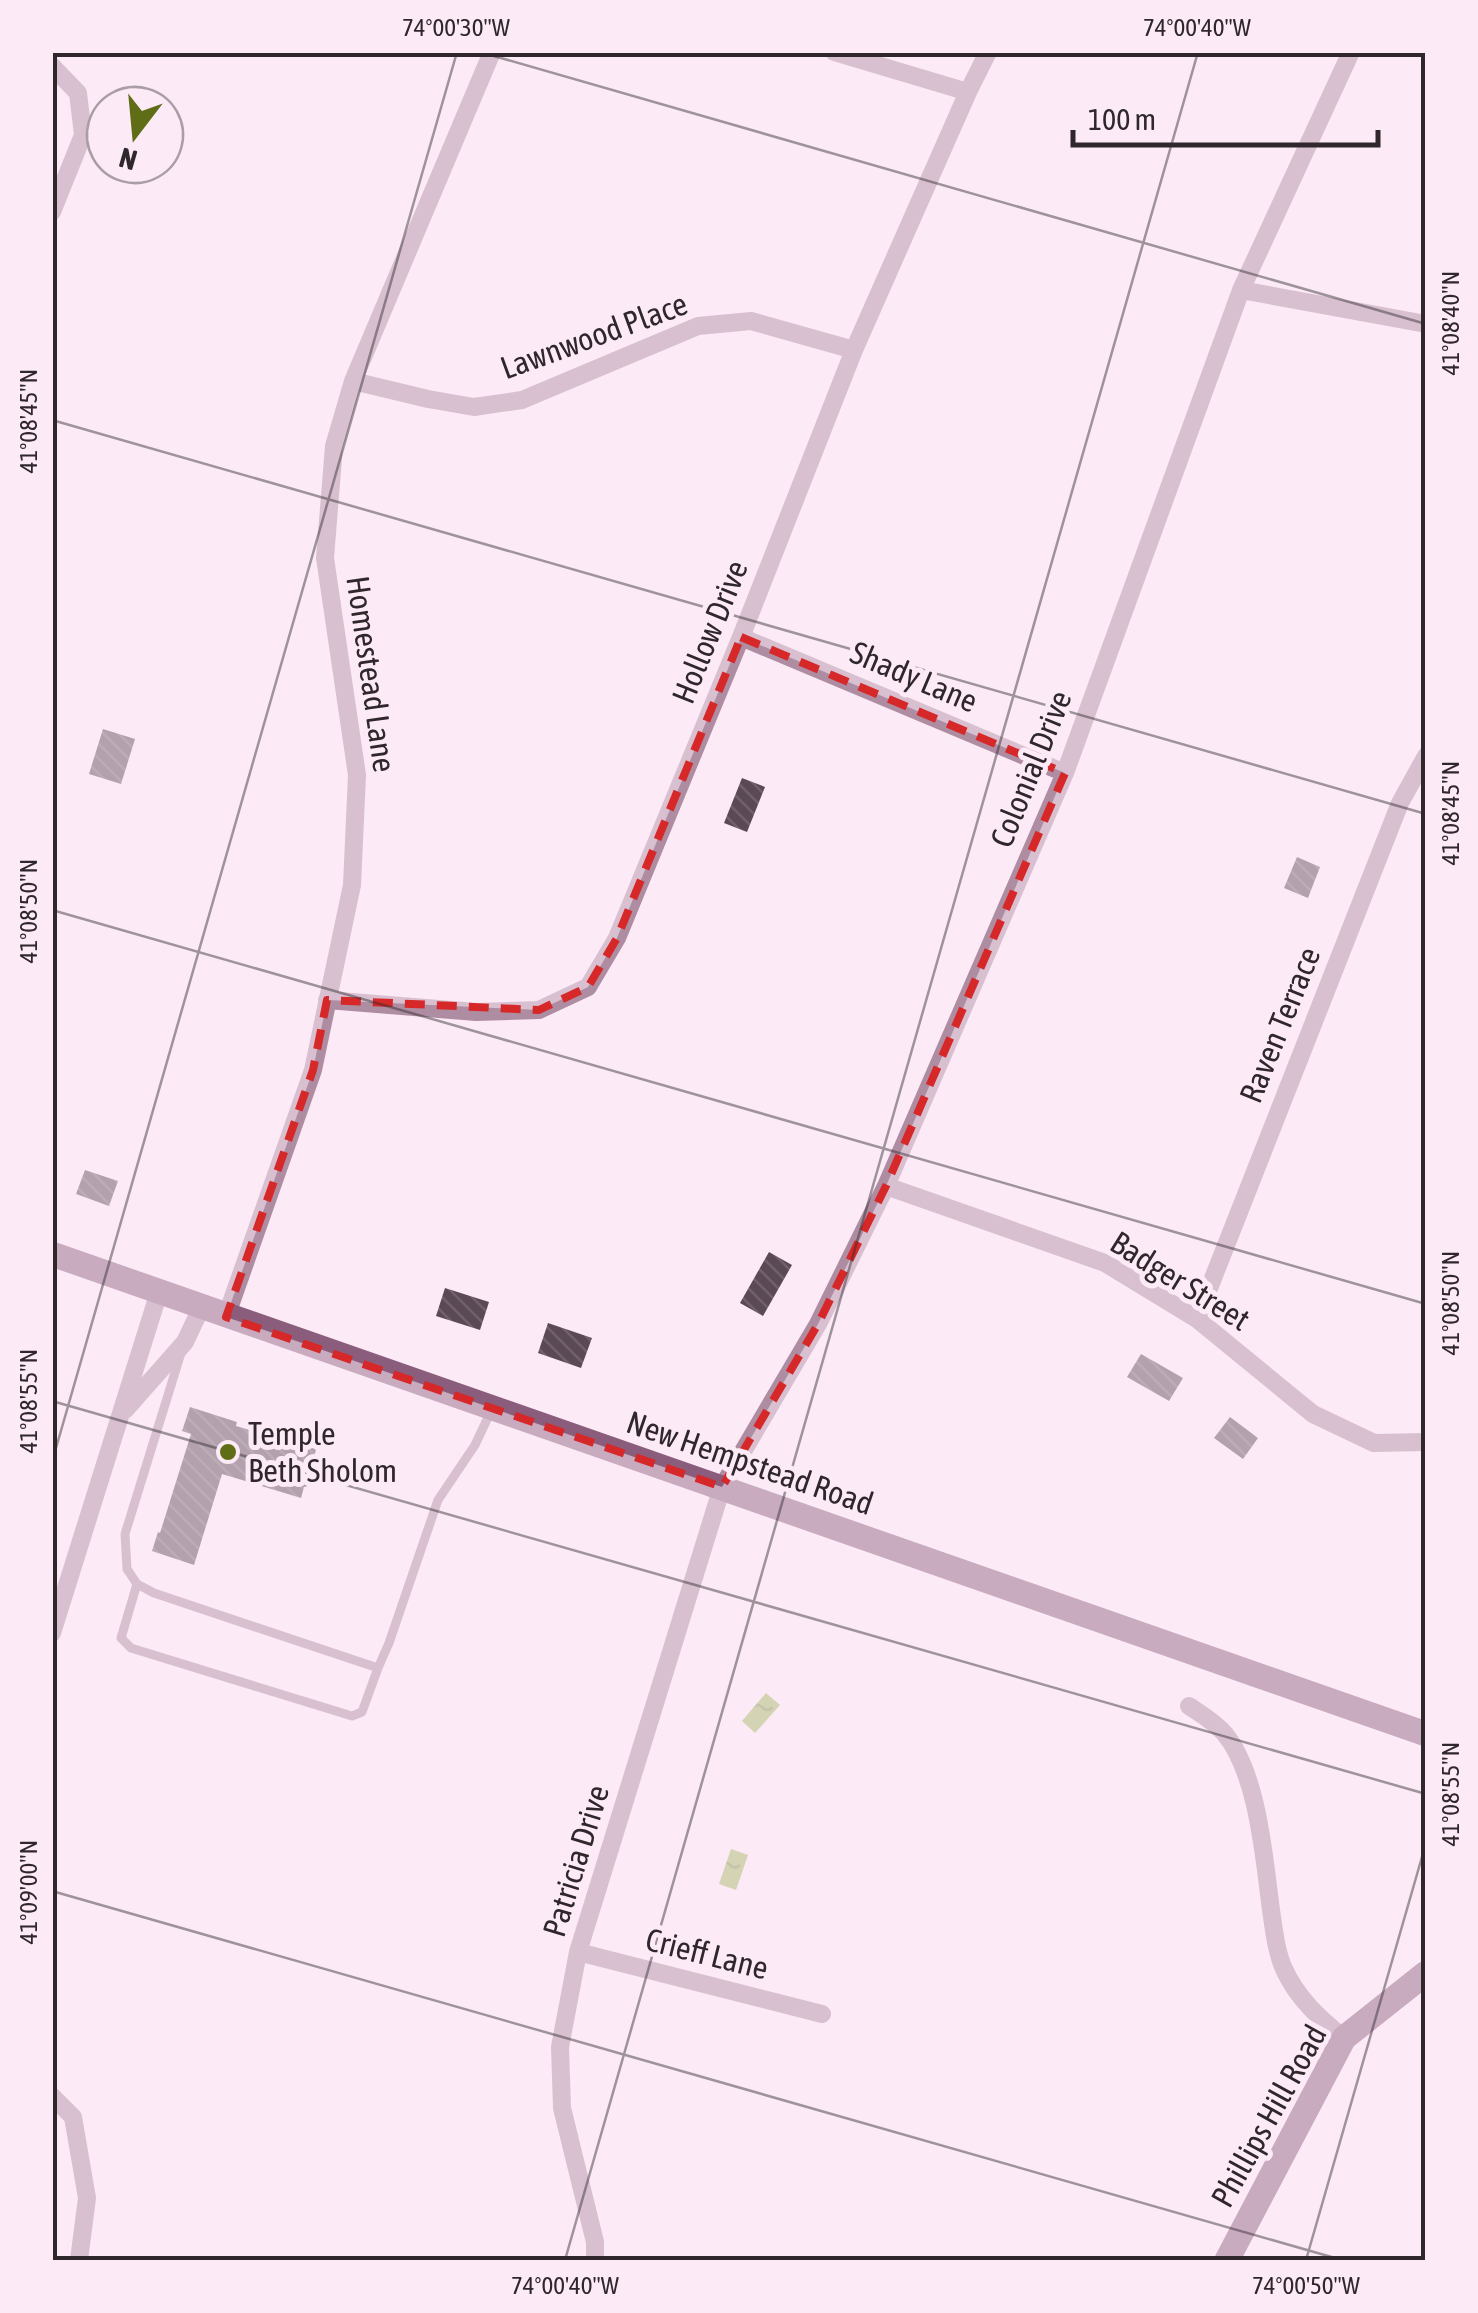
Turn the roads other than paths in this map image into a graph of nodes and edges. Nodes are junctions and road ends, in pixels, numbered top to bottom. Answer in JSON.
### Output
{"nodes":[{"id":1,"x":492,"y":52,"type":"edge"},
{"id":2,"x":834,"y":52,"type":"edge"},
{"id":3,"x":988,"y":52,"type":"edge"},
{"id":4,"x":1352,"y":52,"type":"edge"},
{"id":5,"x":52,"y":66,"type":"edge"},
{"id":6,"x":968,"y":92,"type":"junction"},
{"id":7,"x":52,"y":212,"type":"edge"},
{"id":8,"x":1241,"y":290,"type":"junction"},
{"id":9,"x":1426,"y":324,"type":"edge"},
{"id":10,"x":854,"y":350,"type":"junction"},
{"id":11,"x":353,"y":380,"type":"junction"},
{"id":12,"x":740,"y":637,"type":"junction"},
{"id":13,"x":1426,"y":756,"type":"edge"},
{"id":14,"x":1065,"y":773,"type":"junction"},
{"id":15,"x":327,"y":1000,"type":"junction"},
{"id":16,"x":886,"y":1186,"type":"junction"},
{"id":17,"x":52,"y":1254,"type":"edge"},
{"id":18,"x":159,"y":1292,"type":"junction"},
{"id":19,"x":202,"y":1306,"type":"junction"},
{"id":20,"x":226,"y":1316,"type":"junction"},
{"id":21,"x":1196,"y":1319,"type":"junction"},
{"id":22,"x":184,"y":1342,"type":"junction"},
{"id":23,"x":492,"y":1408,"type":"junction"},
{"id":24,"x":118,"y":1418,"type":"junction"},
{"id":25,"x":1426,"y":1442,"type":"edge"},
{"id":26,"x":722,"y":1486,"type":"junction"},
{"id":27,"x":137,"y":1584,"type":"junction"},
{"id":28,"x":52,"y":1633,"type":"edge"},
{"id":29,"x":378,"y":1668,"type":"junction"},
{"id":30,"x":1189,"y":1706,"type":"dead end"},
{"id":31,"x":1426,"y":1734,"type":"edge"},
{"id":32,"x":578,"y":1952,"type":"junction"},
{"id":33,"x":1426,"y":1973,"type":"edge"},
{"id":34,"x":822,"y":2014,"type":"dead end"},
{"id":35,"x":1344,"y":2038,"type":"junction"},
{"id":36,"x":52,"y":2096,"type":"edge"},
{"id":37,"x":80,"y":2260,"type":"edge"},
{"id":38,"x":595,"y":2260,"type":"edge"},
{"id":39,"x":1226,"y":2260,"type":"edge"}],
"edges":[{"from":1,"to":11,"type":"street","name":"Homestead Lane"},
{"from":2,"to":6,"type":"street"},
{"from":3,"to":6,"type":"street","name":"Hollow Drive"},
{"from":4,"to":8,"type":"street","name":"Colonial Drive"},
{"from":5,"to":7,"type":"street"},
{"from":6,"to":10,"type":"street","name":"Hollow Drive"},
{"from":8,"to":9,"type":"street"},
{"from":8,"to":14,"type":"street","name":"Colonial Drive"},
{"from":10,"to":11,"type":"street","name":"Lawnwood Place"},
{"from":10,"to":12,"type":"street","name":"Hollow Drive"},
{"from":11,"to":15,"type":"street","name":"Homestead Lane"},
{"from":12,"to":14,"type":"street","name":"Shady Lane"},
{"from":12,"to":15,"type":"street","name":"Hollow Drive"},
{"from":13,"to":21,"type":"street","name":"Raven Terrace"},
{"from":14,"to":16,"type":"street","name":"Colonial Drive"},
{"from":15,"to":20,"type":"street","name":"Homestead Lane"},
{"from":16,"to":21,"type":"street","name":"Badger Street"},
{"from":16,"to":26,"type":"street","name":"Colonial Drive"},
{"from":17,"to":18,"type":"street","name":"New Hempstead Road"},
{"from":18,"to":19,"type":"street","name":"New Hempstead Road"},
{"from":18,"to":24,"type":"street"},
{"from":19,"to":20,"type":"street","name":"New Hempstead Road"},
{"from":19,"to":22,"type":"street"},
{"from":20,"to":23,"type":"street","name":"New Hempstead Road"},
{"from":21,"to":25,"type":"street","name":"Badger Street"},
{"from":22,"to":24,"type":"street"},
{"from":22,"to":27,"type":"lane"},
{"from":23,"to":26,"type":"street","name":"New Hempstead Road"},
{"from":23,"to":29,"type":"lane"},
{"from":24,"to":28,"type":"street"},
{"from":26,"to":31,"type":"street","name":"New Hempstead Road"},
{"from":26,"to":32,"type":"street","name":"Patricia Drive"},
{"from":27,"to":29,"type":"lane"},
{"from":27,"to":29,"type":"lane"},
{"from":30,"to":35,"type":"street"},
{"from":32,"to":34,"type":"street","name":"Crieff Lane"},
{"from":32,"to":38,"type":"street","name":"Patricia Drive"},
{"from":33,"to":35,"type":"street","name":"Phillips Hill Road"},
{"from":35,"to":39,"type":"street","name":"Phillips Hill Road"},
{"from":36,"to":37,"type":"street"}]}
